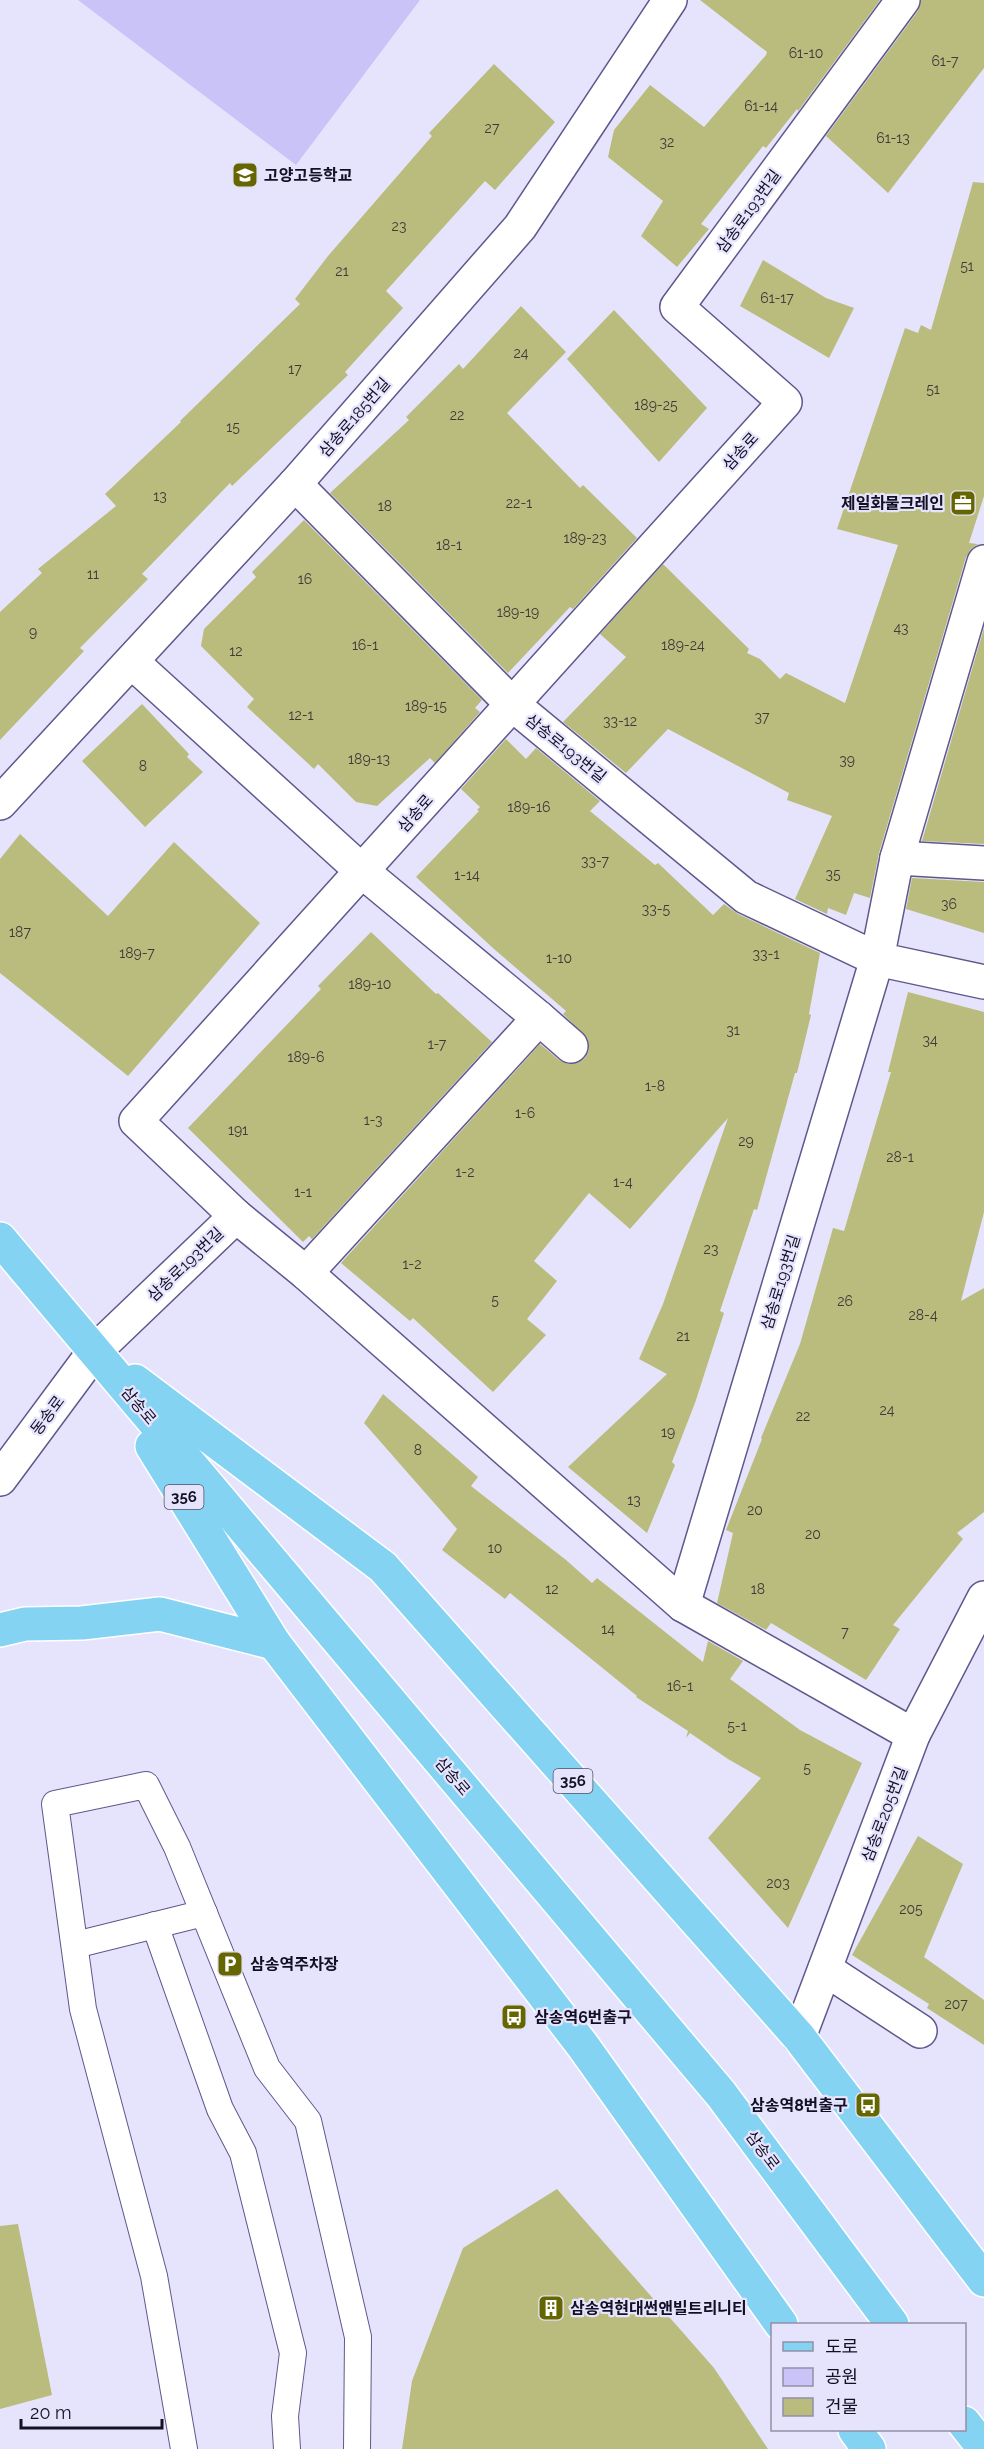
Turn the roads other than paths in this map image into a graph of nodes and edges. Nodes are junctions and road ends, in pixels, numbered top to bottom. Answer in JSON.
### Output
{"nodes":[{"id":1,"x":670,"y":0,"type":"edge"},
{"id":2,"x":903,"y":0,"type":"edge"},
{"id":3,"x":785,"y":402,"type":"joint"},
{"id":4,"x":295,"y":484,"type":"junction"},
{"id":5,"x":984,"y":562,"type":"edge"},
{"id":6,"x":132,"y":662,"type":"junction"},
{"id":7,"x":512,"y":704,"type":"junction"},
{"id":8,"x":0,"y":803,"type":"edge"},
{"id":9,"x":897,"y":858,"type":"junction"},
{"id":10,"x":984,"y":863,"type":"edge"},
{"id":11,"x":363,"y":872,"type":"junction"},
{"id":12,"x":877,"y":959,"type":"junction"},
{"id":13,"x":984,"y":982,"type":"edge"},
{"id":14,"x":539,"y":1018,"type":"junction"},
{"id":15,"x":571,"y":1046,"type":"dead end"},
{"id":16,"x":236,"y":1216,"type":"junction"},
{"id":17,"x":0,"y":1239,"type":"edge"},
{"id":18,"x":306,"y":1273,"type":"junction"},
{"id":19,"x":94,"y":1352,"type":"junction"},
{"id":20,"x":0,"y":1479,"type":"edge"},
{"id":21,"x":984,"y":1598,"type":"edge"},
{"id":22,"x":683,"y":1605,"type":"junction"},
{"id":23,"x":0,"y":1630,"type":"edge"},
{"id":24,"x":274,"y":1643,"type":"junction"},
{"id":25,"x":913,"y":1735,"type":"junction"},
{"id":26,"x":204,"y":1913,"type":"junction"},
{"id":27,"x":155,"y":1925,"type":"junction"},
{"id":28,"x":75,"y":1945,"type":"junction"},
{"id":29,"x":825,"y":1969,"type":"junction"},
{"id":30,"x":920,"y":2031,"type":"dead end"},
{"id":31,"x":799,"y":2037,"type":"junction"},
{"id":32,"x":984,"y":2280,"type":"edge"},
{"id":33,"x":780,"y":2323,"type":"edge"},
{"id":34,"x":891,"y":2323,"type":"edge"},
{"id":35,"x":856,"y":2431,"type":"edge"},
{"id":36,"x":184,"y":2449,"type":"edge"},
{"id":37,"x":287,"y":2449,"type":"edge"},
{"id":38,"x":357,"y":2449,"type":"edge"},
{"id":39,"x":869,"y":2449,"type":"edge"}],
"edges":[{"from":1,"to":4,"type":"street","name":"삼송로185번길"},
{"from":2,"to":3,"type":"street","name":"삼송로193번길"},
{"from":3,"to":7,"type":"street","name":"삼송로"},
{"from":4,"to":6,"type":"street","name":"삼송로185번길"},
{"from":4,"to":7,"type":"street","name":"삼송로193번길"},
{"from":5,"to":9,"type":"street","name":"삼송로193번길"},
{"from":6,"to":8,"type":"street","name":"삼송로185번길"},
{"from":6,"to":11,"type":"street"},
{"from":7,"to":11,"type":"street","name":"삼송로"},
{"from":7,"to":12,"type":"street","name":"삼송로193번길"},
{"from":9,"to":10,"type":"street"},
{"from":9,"to":12,"type":"street","name":"삼송로193번길"},
{"from":11,"to":14,"type":"street"},
{"from":11,"to":16,"type":"street","name":"삼송로"},
{"from":12,"to":13,"type":"street","name":"삼송로193번길"},
{"from":12,"to":22,"type":"street","name":"삼송로193번길"},
{"from":14,"to":15,"type":"street"},
{"from":14,"to":18,"type":"street"},
{"from":16,"to":18,"type":"street","name":"삼송로193번길"},
{"from":16,"to":19,"type":"street","name":"삼송로193번길"},
{"from":17,"to":19,"type":"main road","name":"삼송로","number":"356"},
{"from":18,"to":22,"type":"street","name":"삼송로193번길"},
{"from":19,"to":20,"type":"street","name":"동송로"},
{"from":19,"to":24,"type":"main road","number":"356"},
{"from":19,"to":31,"type":"main road","number":"356"},
{"from":19,"to":34,"type":"main road","name":"삼송로"},
{"from":21,"to":25,"type":"street","name":"삼송로205번길"},
{"from":22,"to":25,"type":"street","name":"삼송로193번길"},
{"from":23,"to":24,"type":"main road"},
{"from":24,"to":33,"type":"main road","number":"356"},
{"from":25,"to":29,"type":"street","name":"삼송로205번길"},
{"from":26,"to":27,"type":"lane"},
{"from":26,"to":28,"type":"lane"},
{"from":26,"to":38,"type":"lane"},
{"from":27,"to":28,"type":"lane"},
{"from":27,"to":37,"type":"lane"},
{"from":28,"to":36,"type":"lane"},
{"from":29,"to":30,"type":"street"},
{"from":29,"to":31,"type":"street","name":"삼송로205번길"},
{"from":31,"to":32,"type":"main road","number":"356"},
{"from":35,"to":39,"type":"main road"}]}
